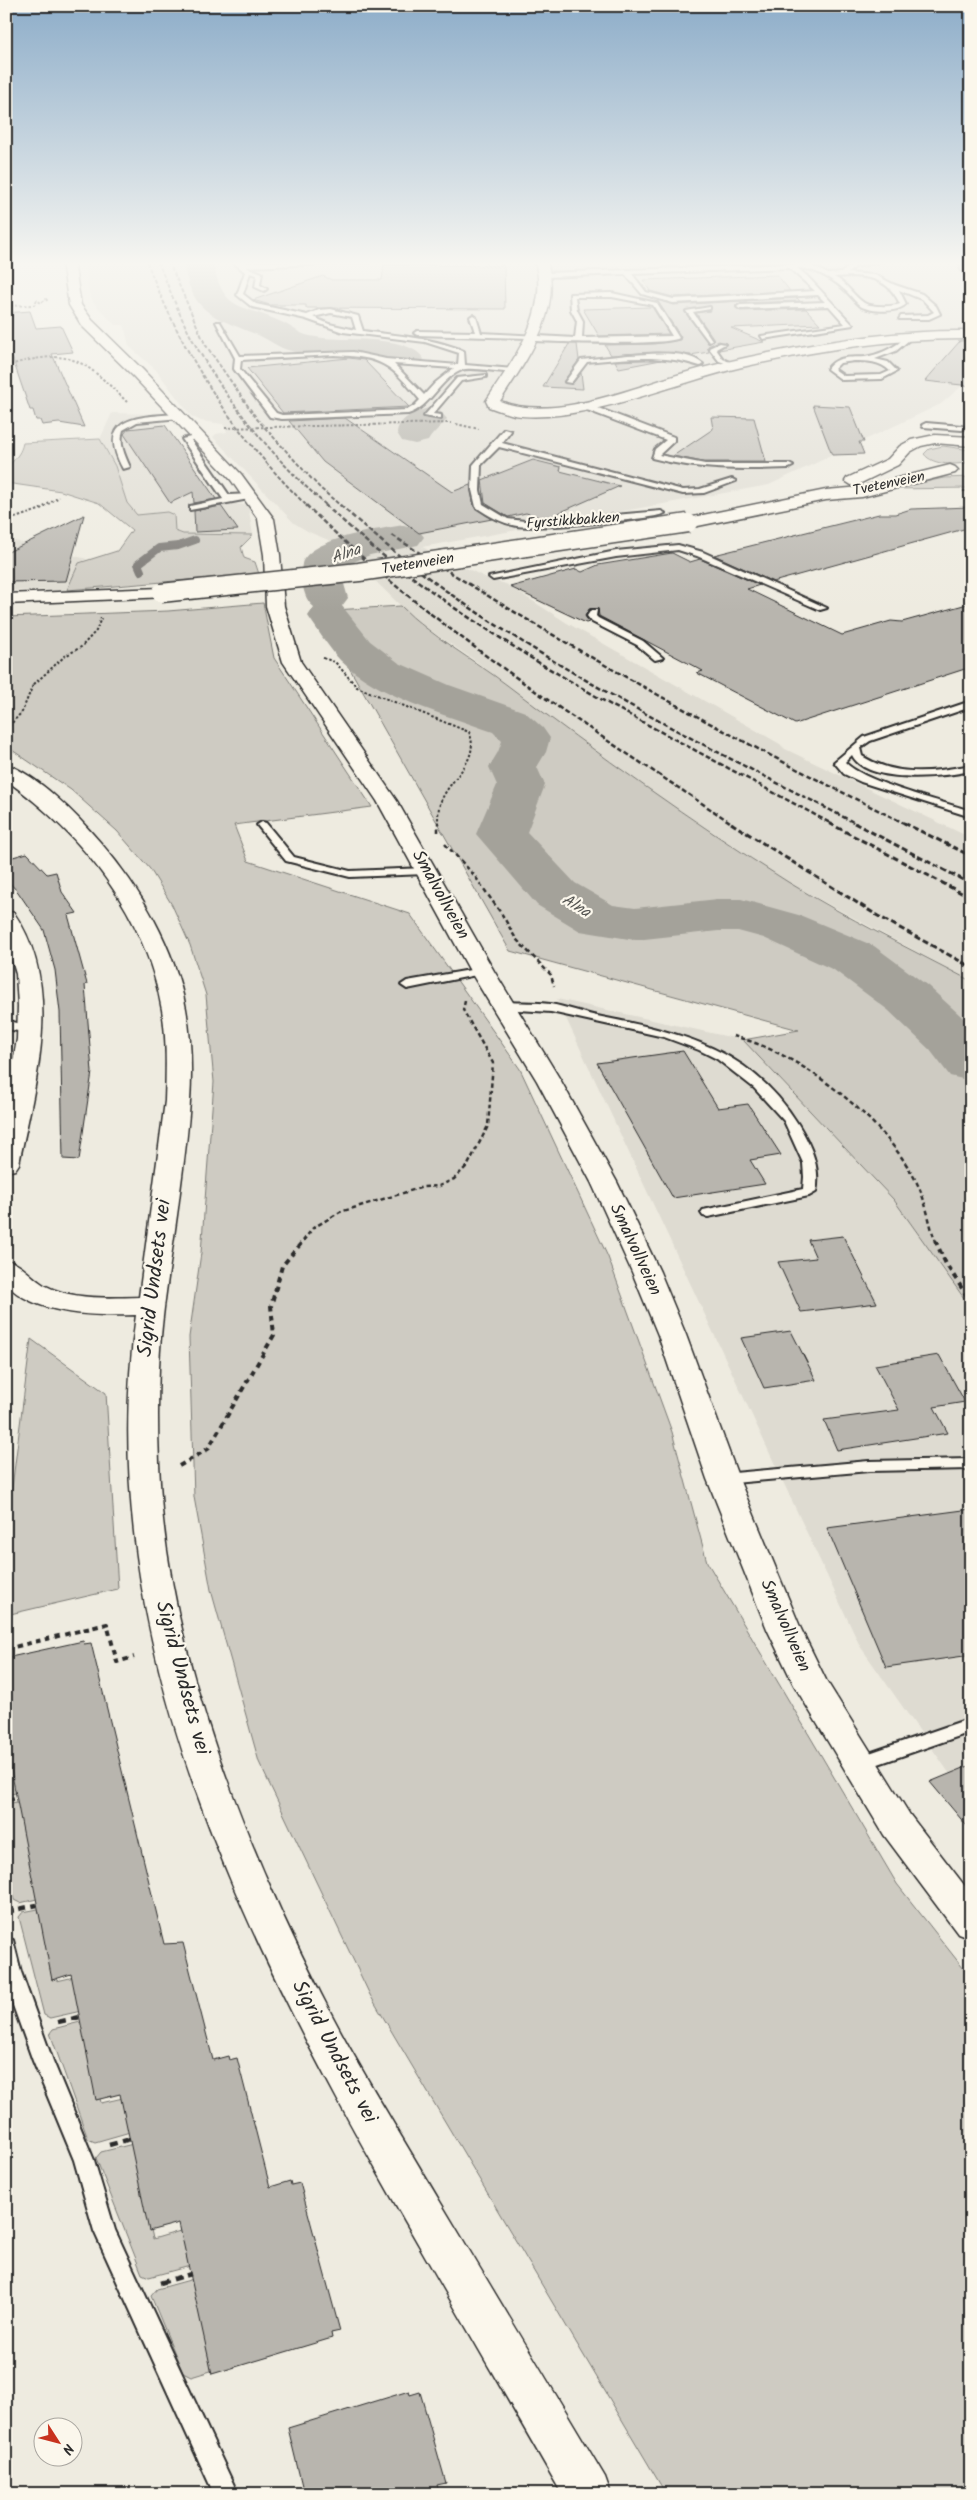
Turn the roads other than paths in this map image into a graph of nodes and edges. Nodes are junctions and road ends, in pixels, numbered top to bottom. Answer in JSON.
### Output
{"nodes":[{"id":1,"x":138,"y":379,"type":"edge"},
{"id":2,"x":244,"y":379,"type":"edge"},
{"id":3,"x":403,"y":379,"type":"edge"},
{"id":4,"x":445,"y":379,"type":"edge"},
{"id":5,"x":461,"y":379,"type":"edge"},
{"id":6,"x":508,"y":379,"type":"edge"},
{"id":7,"x":571,"y":379,"type":"edge"},
{"id":8,"x":679,"y":379,"type":"edge"},
{"id":9,"x":569,"y":382,"type":"dead end"},
{"id":10,"x":424,"y":400,"type":"junction"},
{"id":11,"x":582,"y":405,"type":"junction"},
{"id":12,"x":521,"y":412,"type":"junction"},
{"id":13,"x":171,"y":417,"type":"junction"},
{"id":14,"x":438,"y":417,"type":"dead end"},
{"id":15,"x":926,"y":425,"type":"dead end"},
{"id":16,"x":967,"y":426,"type":"edge"},
{"id":17,"x":507,"y":431,"type":"joint"},
{"id":18,"x":199,"y":437,"type":"junction"},
{"id":19,"x":935,"y":439,"type":"junction"},
{"id":20,"x":971,"y":442,"type":"edge"},
{"id":21,"x":497,"y":444,"type":"junction"},
{"id":22,"x":911,"y":459,"type":"junction"},
{"id":23,"x":789,"y":466,"type":"dead end"},
{"id":24,"x":126,"y":467,"type":"dead end"},
{"id":25,"x":732,"y":481,"type":"dead end"},
{"id":26,"x":251,"y":496,"type":"junction"},
{"id":27,"x":826,"y":496,"type":"junction"},
{"id":28,"x":232,"y":499,"type":"junction"},
{"id":29,"x":194,"y":508,"type":"dead end"},
{"id":30,"x":661,"y":513,"type":"dead end"},
{"id":31,"x":493,"y":577,"type":"dead end"},
{"id":32,"x":6,"y":599,"type":"edge"},
{"id":33,"x":823,"y":608,"type":"dead end"},
{"id":34,"x":594,"y":612,"type":"dead end"},
{"id":35,"x":658,"y":658,"type":"dead end"},
{"id":36,"x":971,"y":704,"type":"edge"},
{"id":37,"x":855,"y":747,"type":"junction"},
{"id":38,"x":966,"y":769,"type":"dead end"},
{"id":39,"x":6,"y":770,"type":"edge"},
{"id":40,"x":971,"y":814,"type":"edge"},
{"id":41,"x":262,"y":826,"type":"dead end"},
{"id":42,"x":426,"y":871,"type":"junction"},
{"id":43,"x":6,"y":918,"type":"edge"},
{"id":44,"x":482,"y":971,"type":"junction"},
{"id":45,"x":407,"y":985,"type":"dead end"},
{"id":46,"x":500,"y":999,"type":"junction"},
{"id":47,"x":6,"y":1024,"type":"edge"},
{"id":48,"x":30,"y":1029,"type":"junction"},
{"id":49,"x":7,"y":1157,"type":"edge"},
{"id":50,"x":708,"y":1213,"type":"dead end"},
{"id":51,"x":6,"y":1268,"type":"edge"},
{"id":52,"x":152,"y":1306,"type":"junction"},
{"id":53,"x":971,"y":1464,"type":"edge"},
{"id":54,"x":723,"y":1480,"type":"junction"},
{"id":55,"x":971,"y":1725,"type":"edge"},
{"id":56,"x":858,"y":1764,"type":"junction"},
{"id":57,"x":971,"y":1923,"type":"edge"},
{"id":58,"x":6,"y":1946,"type":"edge"},
{"id":59,"x":226,"y":2494,"type":"edge"},
{"id":60,"x":588,"y":2494,"type":"edge"}],
"edges":[{"from":1,"to":13,"type":"street","name":"Smalvollveien"},
{"from":2,"to":10,"type":"lane"},
{"from":3,"to":10,"type":"lane"},
{"from":4,"to":10,"type":"lane"},
{"from":5,"to":14,"type":"lane"},
{"from":6,"to":12,"type":"street"},
{"from":7,"to":9,"type":"lane"},
{"from":8,"to":11,"type":"street"},
{"from":11,"to":12,"type":"street"},
{"from":11,"to":23,"type":"lane"},
{"from":12,"to":17,"type":"street","name":"Fyrstikkbakken"},
{"from":13,"to":18,"type":"street","name":"Smalvollveien"},
{"from":13,"to":24,"type":"lane"},
{"from":15,"to":16,"type":"lane"},
{"from":16,"to":19,"type":"street","name":"Tvetenveien"},
{"from":17,"to":21,"type":"lane","name":"Fyrstikkbakken"},
{"from":18,"to":26,"type":"street","name":"Smalvollveien"},
{"from":18,"to":28,"type":"lane"},
{"from":19,"to":20,"type":"street","name":"Tvetenveien"},
{"from":19,"to":22,"type":"street","name":"Tvetenveien"},
{"from":21,"to":25,"type":"lane"},
{"from":21,"to":30,"type":"lane","name":"Fyrstikkbakken"},
{"from":22,"to":27,"type":"street","name":"Tvetenveien"},
{"from":22,"to":27,"type":"street","name":"Tvetenveien"},
{"from":26,"to":28,"type":"lane"},
{"from":26,"to":42,"type":"street","name":"Smalvollveien"},
{"from":27,"to":32,"type":"street","name":"Tvetenveien","bridge":true},
{"from":28,"to":29,"type":"lane"},
{"from":31,"to":33,"type":"lane"},
{"from":34,"to":35,"type":"lane"},
{"from":36,"to":37,"type":"lane"},
{"from":37,"to":38,"type":"lane"},
{"from":37,"to":40,"type":"lane"},
{"from":39,"to":52,"type":"street","name":"Sigrid Undsets vei"},
{"from":41,"to":42,"type":"lane"},
{"from":42,"to":44,"type":"street","name":"Smalvollveien"},
{"from":43,"to":48,"type":"street"},
{"from":44,"to":45,"type":"lane"},
{"from":44,"to":46,"type":"street","name":"Smalvollveien"},
{"from":46,"to":50,"type":"lane"},
{"from":46,"to":54,"type":"street","name":"Smalvollveien"},
{"from":47,"to":48,"type":"lane"},
{"from":48,"to":49,"type":"street"},
{"from":51,"to":52,"type":"street"},
{"from":52,"to":60,"type":"street","name":"Sigrid Undsets vei"},
{"from":53,"to":54,"type":"lane"},
{"from":54,"to":56,"type":"street","name":"Smalvollveien"},
{"from":55,"to":56,"type":"lane"},
{"from":56,"to":57,"type":"street","name":"Smalvollveien"},
{"from":58,"to":59,"type":"lane"}]}
